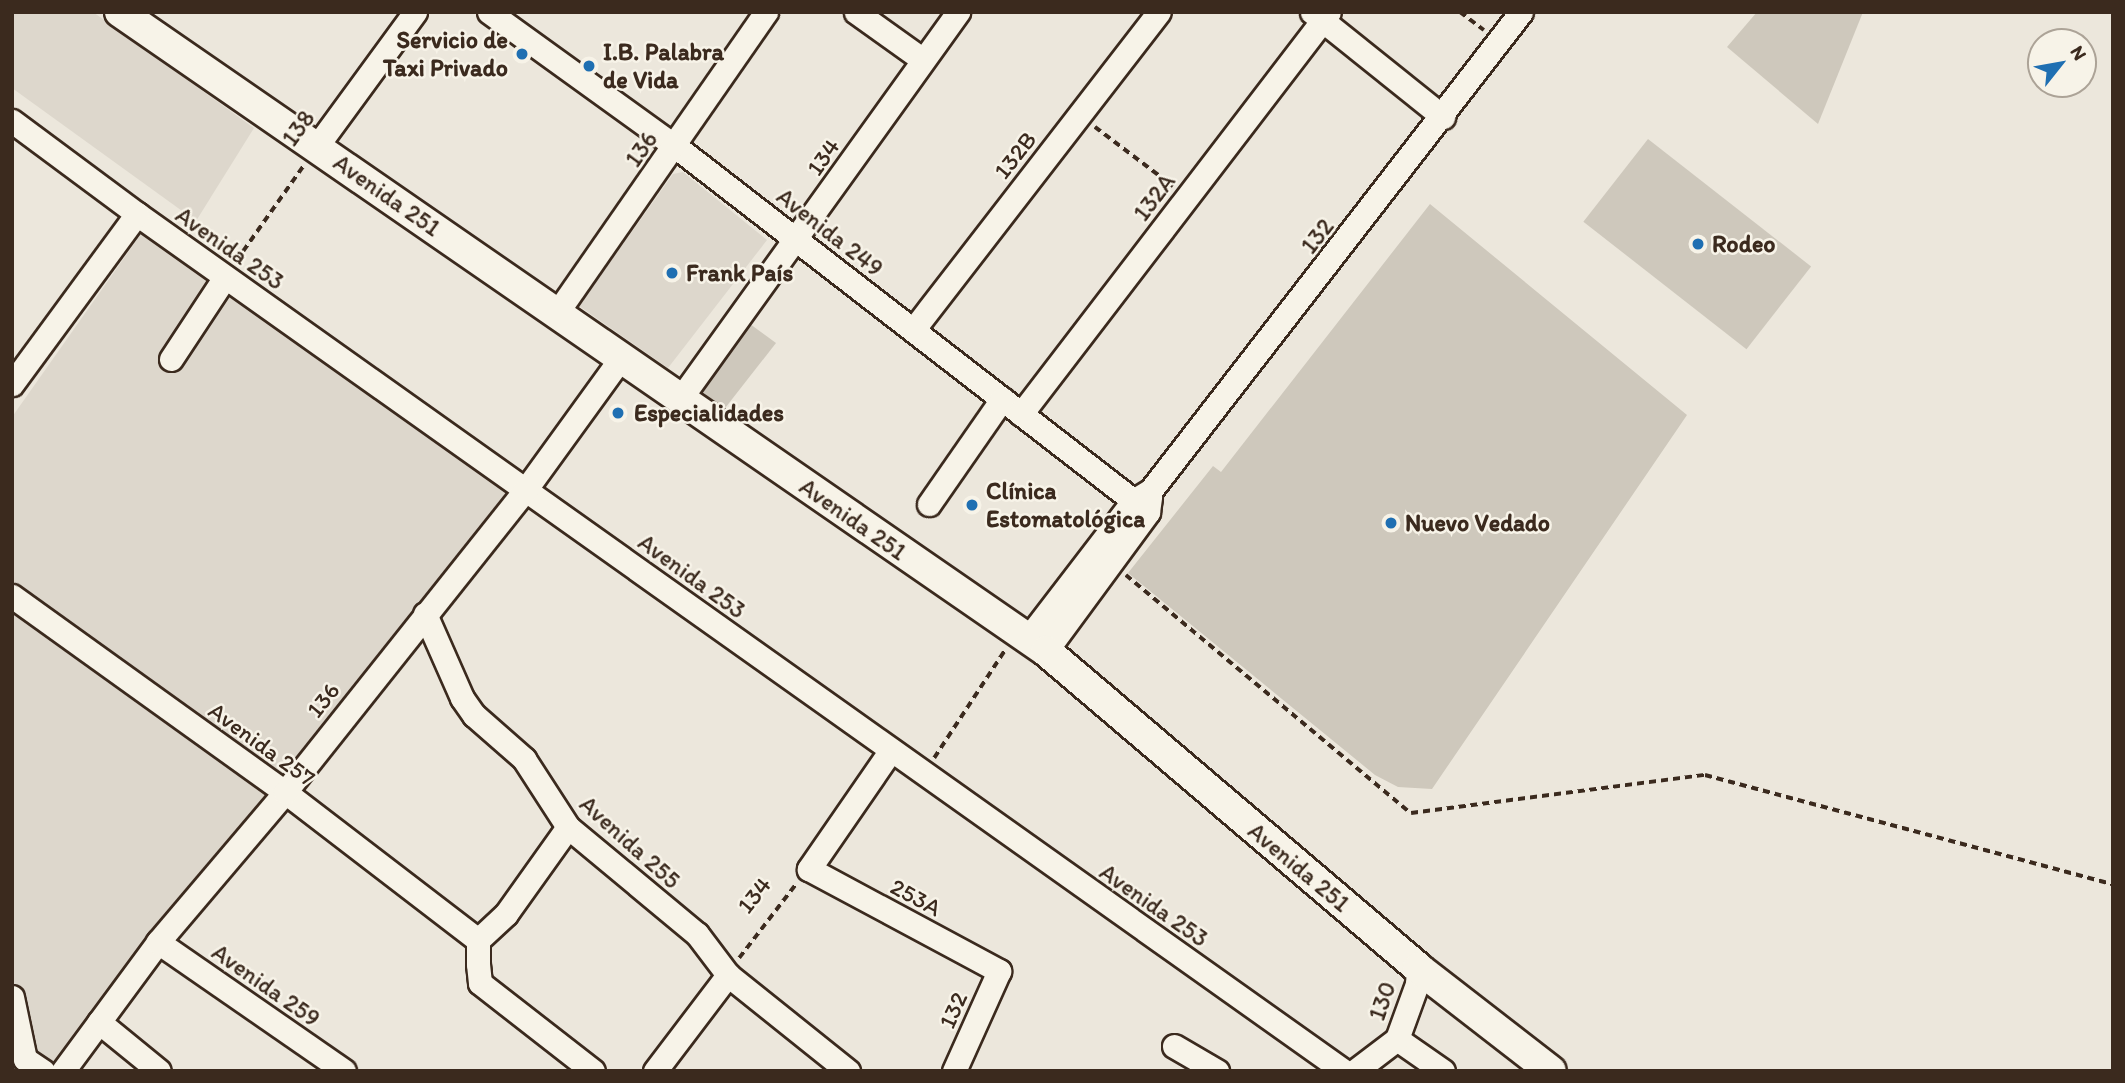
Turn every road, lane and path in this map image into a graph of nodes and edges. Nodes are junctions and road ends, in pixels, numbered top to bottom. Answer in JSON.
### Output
{"nodes":[{"id":1,"x":120,"y":12,"type":"edge"},
{"id":2,"x":415,"y":12,"type":"edge"},
{"id":3,"x":489,"y":12,"type":"edge"},
{"id":4,"x":766,"y":12,"type":"edge"},
{"id":5,"x":856,"y":12,"type":"edge"},
{"id":6,"x":958,"y":12,"type":"edge"},
{"id":7,"x":1159,"y":12,"type":"edge"},
{"id":8,"x":1460,"y":12,"type":"edge"},
{"id":9,"x":1521,"y":12,"type":"edge"},
{"id":10,"x":1321,"y":15,"type":"edge"},
{"id":11,"x":1500,"y":42,"type":"junction"},
{"id":12,"x":923,"y":60,"type":"junction"},
{"id":13,"x":1080,"y":115,"type":"junction"},
{"id":14,"x":1443,"y":117,"type":"junction"},
{"id":15,"x":12,"y":121,"type":"edge"},
{"id":16,"x":317,"y":146,"type":"junction"},
{"id":17,"x":675,"y":146,"type":"junction"},
{"id":18,"x":1187,"y":197,"type":"junction"},
{"id":19,"x":136,"y":214,"type":"junction"},
{"id":20,"x":797,"y":240,"type":"junction"},
{"id":21,"x":225,"y":276,"type":"junction"},
{"id":22,"x":556,"y":314,"type":"junction"},
{"id":23,"x":913,"y":330,"type":"junction"},
{"id":24,"x":21,"y":354,"type":"edge"},
{"id":25,"x":171,"y":359,"type":"dead end"},
{"id":26,"x":620,"y":359,"type":"junction"},
{"id":27,"x":12,"y":384,"type":"edge"},
{"id":28,"x":680,"y":399,"type":"junction"},
{"id":29,"x":1002,"y":399,"type":"junction"},
{"id":30,"x":1021,"y":414,"type":"junction"},
{"id":31,"x":526,"y":489,"type":"junction"},
{"id":32,"x":1144,"y":501,"type":"junction"},
{"id":33,"x":929,"y":504,"type":"dead end"},
{"id":34,"x":1111,"y":562,"type":"junction"},
{"id":35,"x":12,"y":596,"type":"edge"},
{"id":36,"x":425,"y":614,"type":"junction"},
{"id":37,"x":1030,"y":640,"type":"junction"},
{"id":38,"x":891,"y":750,"type":"junction"},
{"id":39,"x":924,"y":774,"type":"junction"},
{"id":40,"x":285,"y":792,"type":"junction"},
{"id":41,"x":568,"y":827,"type":"junction"},
{"id":42,"x":809,"y":869,"type":"junction"},
{"id":43,"x":2113,"y":884,"type":"edge"},
{"id":44,"x":478,"y":940,"type":"junction"},
{"id":45,"x":158,"y":942,"type":"junction"},
{"id":46,"x":1418,"y":968,"type":"junction"},
{"id":47,"x":999,"y":971,"type":"joint"},
{"id":48,"x":728,"y":975,"type":"junction"},
{"id":49,"x":12,"y":997,"type":"edge"},
{"id":50,"x":99,"y":1022,"type":"junction"},
{"id":51,"x":1397,"y":1039,"type":"junction"},
{"id":52,"x":1174,"y":1046,"type":"dead end"},
{"id":53,"x":43,"y":1071,"type":"edge"},
{"id":54,"x":63,"y":1071,"type":"edge"},
{"id":55,"x":159,"y":1071,"type":"edge"},
{"id":56,"x":344,"y":1071,"type":"edge"},
{"id":57,"x":593,"y":1071,"type":"edge"},
{"id":58,"x":655,"y":1071,"type":"edge"},
{"id":59,"x":848,"y":1071,"type":"edge"},
{"id":60,"x":954,"y":1071,"type":"edge"},
{"id":61,"x":1217,"y":1071,"type":"edge"},
{"id":62,"x":1343,"y":1071,"type":"edge"},
{"id":63,"x":1354,"y":1071,"type":"edge"},
{"id":64,"x":1443,"y":1071,"type":"edge"},
{"id":65,"x":1551,"y":1071,"type":"edge"}],
"edges":[{"from":1,"to":16,"type":"main road","name":"Avenida 251"},
{"from":2,"to":16,"type":"street","name":"138"},
{"from":3,"to":17,"type":"street","name":"Avenida 249"},
{"from":4,"to":17,"type":"street","name":"136"},
{"from":5,"to":12,"type":"street"},
{"from":6,"to":12,"type":"street","name":"134"},
{"from":7,"to":13,"type":"street","name":"132B"},
{"from":8,"to":11,"type":"path"},
{"from":9,"to":11,"type":"street","name":"132"},
{"from":10,"to":14,"type":"street"},
{"from":10,"to":18,"type":"street","name":"132A"},
{"from":11,"to":14,"type":"street","name":"132"},
{"from":12,"to":20,"type":"street","name":"134"},
{"from":13,"to":18,"type":"path"},
{"from":13,"to":23,"type":"street","name":"132B"},
{"from":14,"to":32,"type":"street","name":"132"},
{"from":15,"to":19,"type":"street","name":"Avenida 253"},
{"from":16,"to":21,"type":"path","name":"138"},
{"from":16,"to":22,"type":"main road","name":"Avenida 251"},
{"from":17,"to":20,"type":"street","name":"Avenida 249"},
{"from":17,"to":22,"type":"street","name":"136"},
{"from":18,"to":30,"type":"street","name":"132A"},
{"from":19,"to":21,"type":"street","name":"Avenida 253"},
{"from":19,"to":24,"type":"street"},
{"from":20,"to":23,"type":"street","name":"Avenida 249"},
{"from":20,"to":28,"type":"street","name":"134"},
{"from":21,"to":25,"type":"street"},
{"from":21,"to":31,"type":"street","name":"Avenida 253"},
{"from":22,"to":26,"type":"main road","name":"Avenida 251"},
{"from":23,"to":29,"type":"street","name":"Avenida 249"},
{"from":24,"to":27,"type":"street"},
{"from":26,"to":28,"type":"main road","name":"Avenida 251"},
{"from":26,"to":31,"type":"street","name":"136"},
{"from":28,"to":37,"type":"main road","name":"Avenida 251"},
{"from":29,"to":30,"type":"street","name":"Avenida 249"},
{"from":29,"to":33,"type":"street"},
{"from":30,"to":32,"type":"street","name":"Avenida 249"},
{"from":31,"to":36,"type":"street","name":"136"},
{"from":31,"to":38,"type":"street","name":"Avenida 253"},
{"from":32,"to":34,"type":"street","name":"132"},
{"from":32,"to":37,"type":"street","name":"132"},
{"from":34,"to":37,"type":"street","name":"132"},
{"from":34,"to":43,"type":"path"},
{"from":35,"to":40,"type":"street","name":"Avenida 257"},
{"from":36,"to":40,"type":"street","name":"136"},
{"from":36,"to":41,"type":"street","name":"Avenida 255"},
{"from":37,"to":39,"type":"path"},
{"from":37,"to":46,"type":"main road","name":"Avenida 251"},
{"from":38,"to":39,"type":"street","name":"Avenida 253"},
{"from":38,"to":42,"type":"street"},
{"from":39,"to":62,"type":"street","name":"Avenida 253"},
{"from":40,"to":44,"type":"street","name":"Avenida 257"},
{"from":40,"to":45,"type":"street","name":"136"},
{"from":41,"to":44,"type":"street"},
{"from":41,"to":48,"type":"street","name":"Avenida 255"},
{"from":42,"to":47,"type":"street","name":"253A"},
{"from":42,"to":48,"type":"path","name":"134"},
{"from":44,"to":57,"type":"street"},
{"from":45,"to":50,"type":"street","name":"136"},
{"from":45,"to":56,"type":"street","name":"Avenida 259"},
{"from":46,"to":51,"type":"street","name":"130"},
{"from":46,"to":65,"type":"main road","name":"Avenida 251"},
{"from":47,"to":60,"type":"street","name":"132"},
{"from":48,"to":58,"type":"street"},
{"from":48,"to":59,"type":"street","name":"Avenida 255"},
{"from":49,"to":53,"type":"street"},
{"from":50,"to":54,"type":"street","name":"136"},
{"from":50,"to":55,"type":"street"},
{"from":51,"to":63,"type":"street","name":"130"},
{"from":51,"to":64,"type":"street"},
{"from":52,"to":61,"type":"street"}]}
